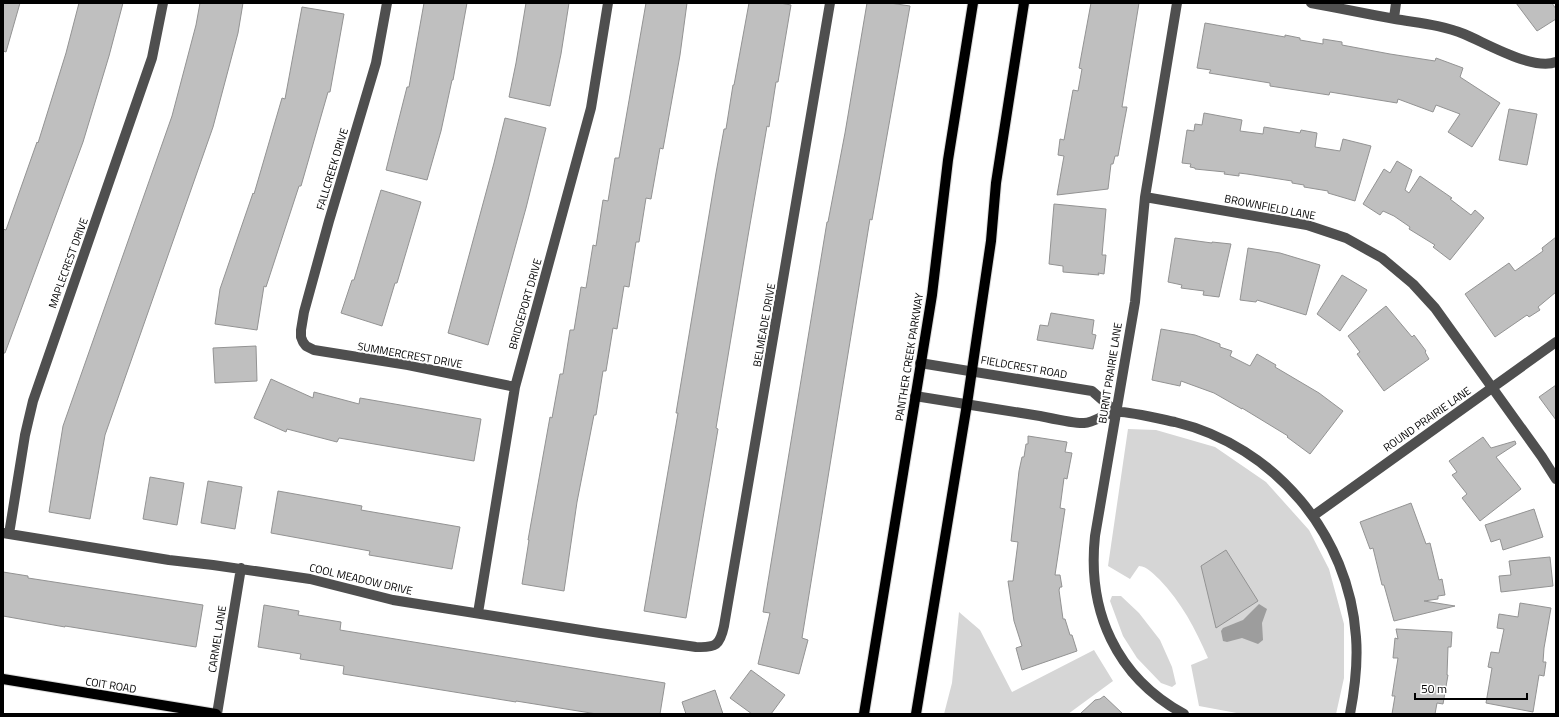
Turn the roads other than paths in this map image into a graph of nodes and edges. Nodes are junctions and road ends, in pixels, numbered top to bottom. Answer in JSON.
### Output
{"nodes":[{"id":1,"x":163,"y":3,"type":"edge"},
{"id":2,"x":387,"y":3,"type":"edge"},
{"id":3,"x":608,"y":3,"type":"edge"},
{"id":4,"x":830,"y":3,"type":"edge"},
{"id":5,"x":973,"y":3,"type":"edge"},
{"id":6,"x":1024,"y":3,"type":"edge"},
{"id":7,"x":1177,"y":3,"type":"edge"},
{"id":8,"x":1311,"y":3,"type":"edge"},
{"id":9,"x":1396,"y":3,"type":"edge"},
{"id":10,"x":1394,"y":18,"type":"junction"},
{"id":11,"x":1551,"y":63,"type":"edge"},
{"id":12,"x":1145,"y":197,"type":"junction"},
{"id":13,"x":303,"y":342,"type":"joint"},
{"id":14,"x":1556,"y":342,"type":"edge"},
{"id":15,"x":920,"y":363,"type":"junction"},
{"id":16,"x":971,"y":370,"type":"junction"},
{"id":17,"x":514,"y":387,"type":"junction"},
{"id":18,"x":1492,"y":388,"type":"junction"},
{"id":19,"x":915,"y":396,"type":"junction"},
{"id":20,"x":967,"y":404,"type":"junction"},
{"id":21,"x":1116,"y":412,"type":"junction"},
{"id":22,"x":1556,"y":480,"type":"edge"},
{"id":23,"x":1313,"y":516,"type":"junction"},
{"id":24,"x":6,"y":533,"type":"edge"},
{"id":25,"x":241,"y":568,"type":"junction"},
{"id":26,"x":478,"y":613,"type":"junction"},
{"id":27,"x":713,"y":646,"type":"joint"},
{"id":28,"x":3,"y":680,"type":"edge"},
{"id":29,"x":216,"y":714,"type":"edge"},
{"id":30,"x":864,"y":714,"type":"edge"},
{"id":31,"x":916,"y":714,"type":"edge"},
{"id":32,"x":1184,"y":714,"type":"edge"},
{"id":33,"x":1350,"y":714,"type":"edge"}],
"edges":[{"from":1,"to":24,"type":"street","name":"MAPLECREST DRIVE"},
{"from":2,"to":13,"type":"street","name":"FALLCREEK DRIVE"},
{"from":3,"to":17,"type":"street","name":"BRIDGEPORT DRIVE"},
{"from":4,"to":27,"type":"street","name":"BELMEADE DRIVE"},
{"from":5,"to":15,"type":"main road","name":"PANTHER CREEK PARKWAY"},
{"from":6,"to":16,"type":"main road"},
{"from":7,"to":12,"type":"street","name":"BURNT PRAIRIE LANE"},
{"from":8,"to":10,"type":"street"},
{"from":9,"to":10,"type":"street"},
{"from":10,"to":11,"type":"street"},
{"from":12,"to":18,"type":"street","name":"BROWNFIELD LANE"},
{"from":12,"to":21,"type":"street","name":"BURNT PRAIRIE LANE"},
{"from":13,"to":17,"type":"street","name":"SUMMERCREST DRIVE"},
{"from":14,"to":18,"type":"street","name":"ROUND PRAIRIE LANE"},
{"from":15,"to":16,"type":"street","name":"FIELDCREST ROAD"},
{"from":15,"to":19,"type":"main road","name":"PANTHER CREEK PARKWAY"},
{"from":16,"to":20,"type":"main road"},
{"from":16,"to":21,"type":"street","name":"FIELDCREST ROAD"},
{"from":17,"to":26,"type":"street","name":"BRIDGEPORT DRIVE"},
{"from":18,"to":22,"type":"street","name":"BROWNFIELD LANE"},
{"from":18,"to":23,"type":"street","name":"ROUND PRAIRIE LANE"},
{"from":19,"to":20,"type":"street"},
{"from":19,"to":30,"type":"main road","name":"PANTHER CREEK PARKWAY"},
{"from":20,"to":21,"type":"street"},
{"from":20,"to":31,"type":"main road"},
{"from":21,"to":23,"type":"street"},
{"from":21,"to":32,"type":"street","name":"BURNT PRAIRIE LANE"},
{"from":23,"to":33,"type":"street"},
{"from":24,"to":25,"type":"street","name":"COOL MEADOW DRIVE"},
{"from":25,"to":26,"type":"street","name":"COOL MEADOW DRIVE"},
{"from":25,"to":29,"type":"street","name":"CARMEL LANE"},
{"from":26,"to":27,"type":"street","name":"COOL MEADOW DRIVE"},
{"from":28,"to":29,"type":"main road","name":"COIT ROAD"}]}
